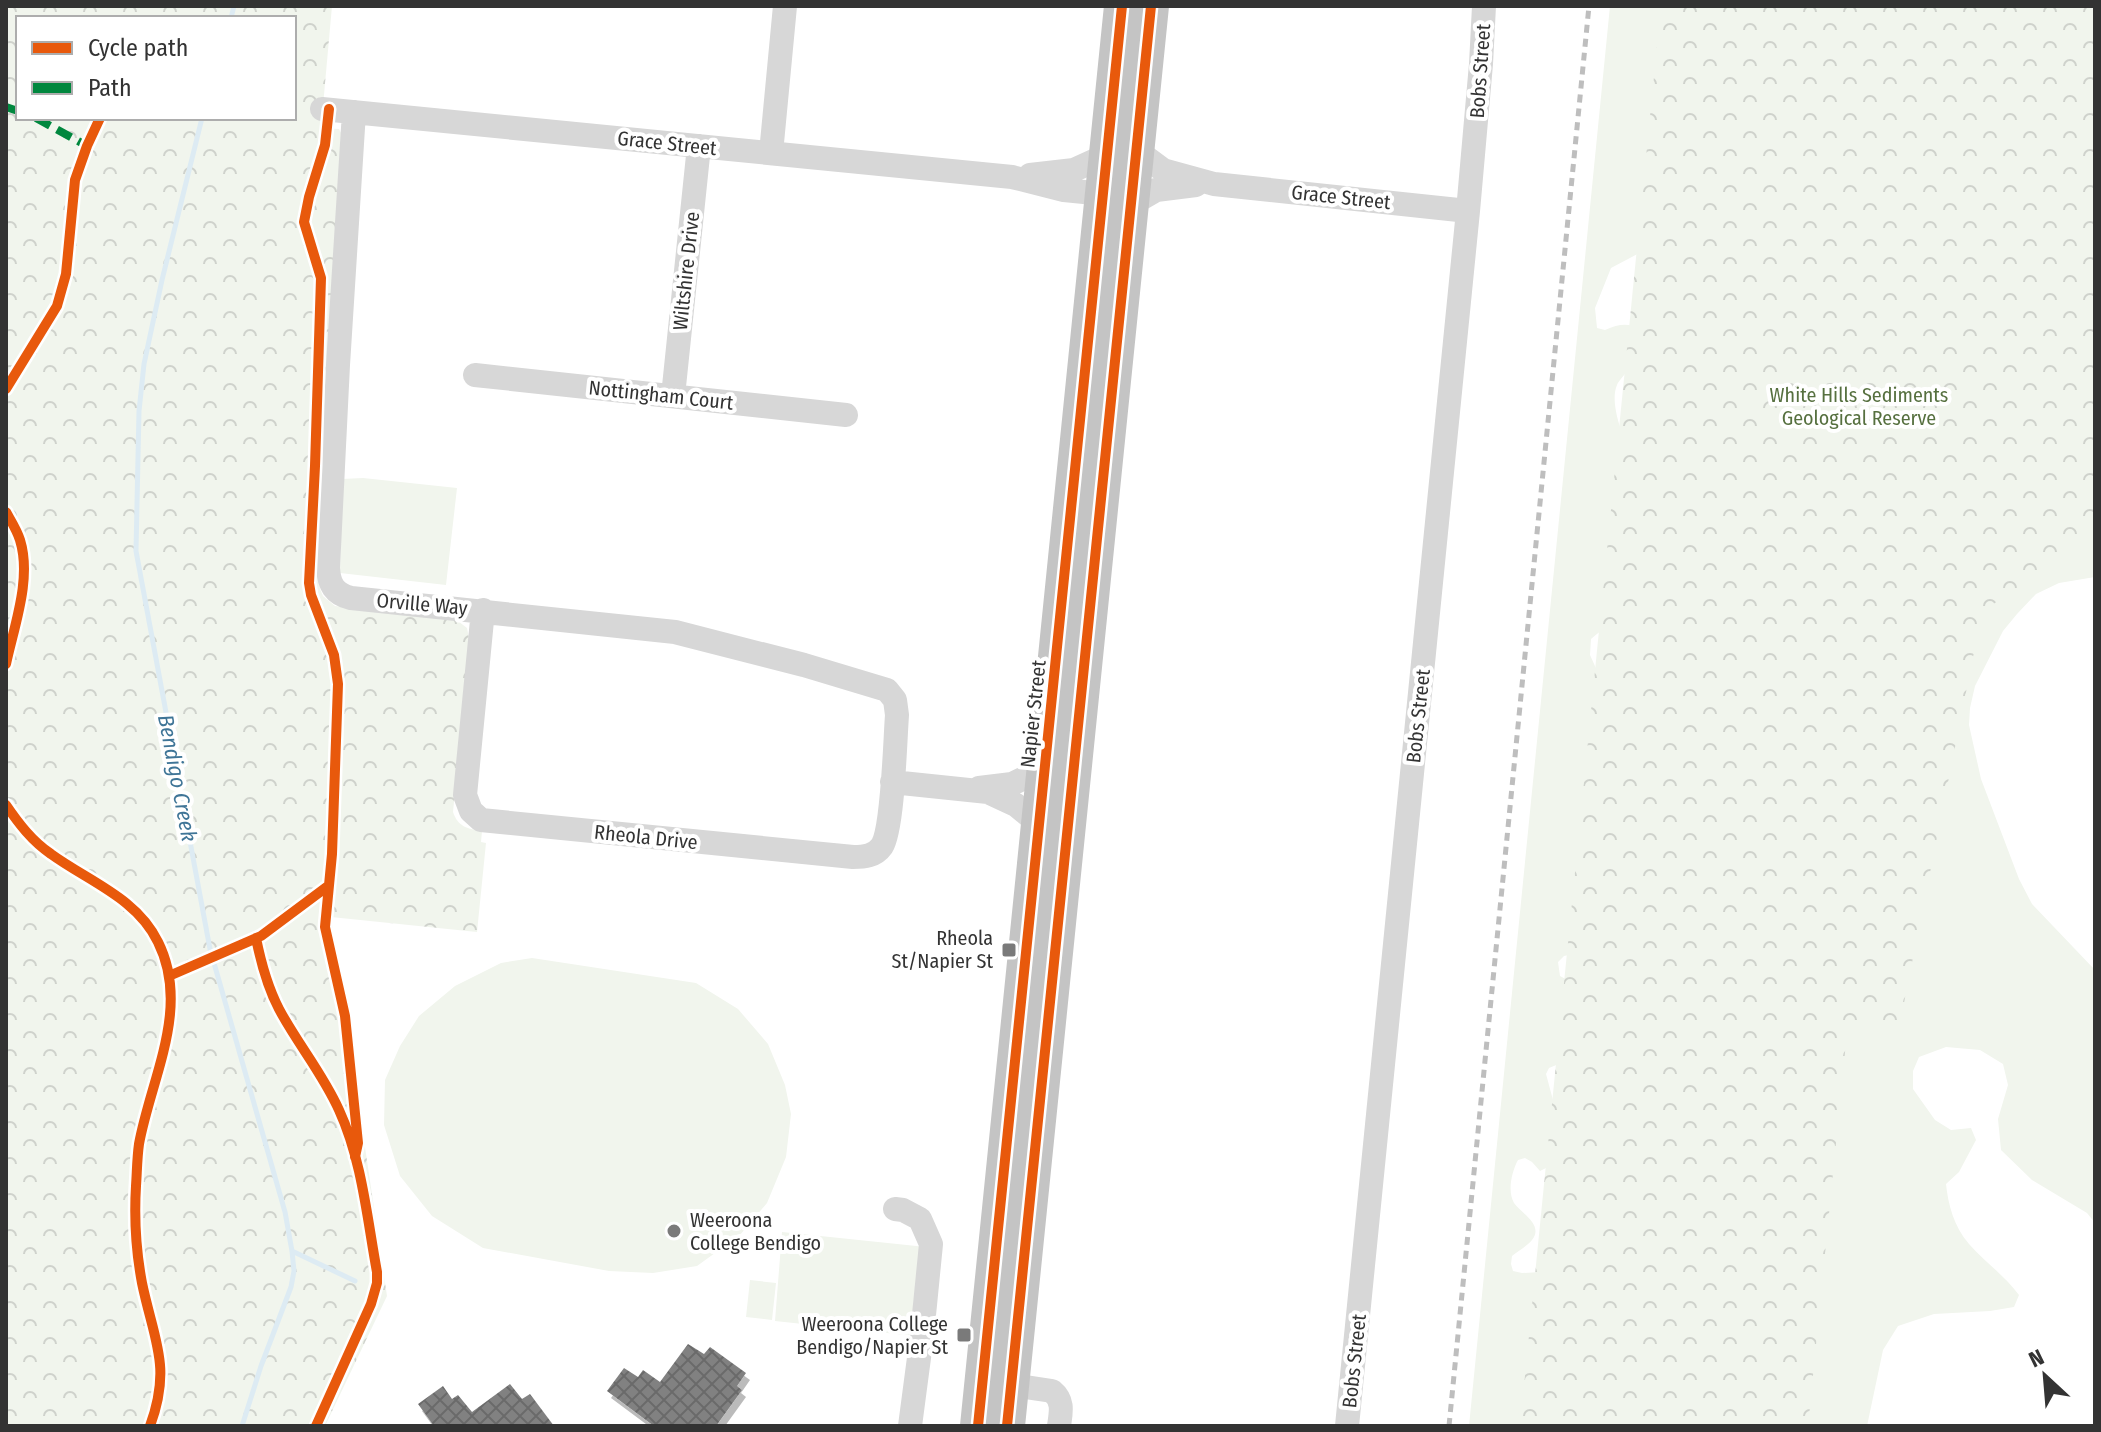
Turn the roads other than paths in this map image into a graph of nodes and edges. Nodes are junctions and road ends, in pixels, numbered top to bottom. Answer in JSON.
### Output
{"nodes":[{"id":1,"x":785,"y":6,"type":"edge"},
{"id":2,"x":1484,"y":6,"type":"edge"},
{"id":3,"x":1139,"y":9,"type":"edge"},
{"id":4,"x":322,"y":109,"type":"dead end"},
{"id":5,"x":354,"y":112,"type":"junction"},
{"id":6,"x":699,"y":146,"type":"junction"},
{"id":7,"x":1122,"y":152,"type":"junction"},
{"id":8,"x":771,"y":153,"type":"junction"},
{"id":9,"x":1012,"y":177,"type":"junction"},
{"id":10,"x":1214,"y":184,"type":"junction"},
{"id":11,"x":1117,"y":200,"type":"junction"},
{"id":12,"x":1468,"y":211,"type":"junction"},
{"id":13,"x":475,"y":375,"type":"dead end"},
{"id":14,"x":673,"y":396,"type":"junction"},
{"id":15,"x":846,"y":415,"type":"dead end"},
{"id":16,"x":483,"y":610,"type":"junction"},
{"id":17,"x":1045,"y":768,"type":"junction"},
{"id":18,"x":892,"y":782,"type":"junction"},
{"id":19,"x":969,"y":789,"type":"junction"},
{"id":20,"x":1055,"y":815,"type":"junction"},
{"id":21,"x":895,"y":1209,"type":"dead end"},
{"id":22,"x":1016,"y":1341,"type":"junction"},
{"id":23,"x":1011,"y":1385,"type":"junction"},
{"id":24,"x":910,"y":1426,"type":"edge"},
{"id":25,"x":978,"y":1426,"type":"edge"},
{"id":26,"x":995,"y":1426,"type":"edge"},
{"id":27,"x":1007,"y":1426,"type":"edge"},
{"id":28,"x":1059,"y":1426,"type":"edge"},
{"id":29,"x":1347,"y":1426,"type":"edge"}],
"edges":[{"from":1,"to":8,"type":"street"},
{"from":2,"to":12,"type":"street","name":"Bobs Street"},
{"from":3,"to":7,"type":"highway","name":"Napier Street"},
{"from":3,"to":7,"type":"highway","name":"Napier Street"},
{"from":3,"to":11,"type":"highway"},
{"from":4,"to":5,"type":"street","name":"Grace Street"},
{"from":5,"to":6,"type":"street","name":"Grace Street"},
{"from":5,"to":16,"type":"street","name":"Orville Way"},
{"from":6,"to":8,"type":"street","name":"Grace Street"},
{"from":6,"to":14,"type":"street","name":"Wiltshire Drive"},
{"from":7,"to":9,"type":"street","name":"Grace Street"},
{"from":7,"to":10,"type":"street","name":"Grace Street"},
{"from":7,"to":11,"type":"highway","name":"Napier Street"},
{"from":8,"to":9,"type":"street","name":"Grace Street"},
{"from":9,"to":11,"type":"street","name":"Grace Street"},
{"from":10,"to":11,"type":"street","name":"Grace Street"},
{"from":10,"to":12,"type":"street","name":"Grace Street"},
{"from":11,"to":17,"type":"highway","name":"Napier Street"},
{"from":11,"to":20,"type":"highway","name":"Napier Street"},
{"from":12,"to":29,"type":"street","name":"Bobs Street"},
{"from":13,"to":14,"type":"street","name":"Nottingham Court"},
{"from":14,"to":15,"type":"street","name":"Nottingham Court"},
{"from":16,"to":18,"type":"street","name":"Orville Way"},
{"from":16,"to":18,"type":"street","name":"Rheola Drive"},
{"from":17,"to":19,"type":"street"},
{"from":17,"to":20,"type":"highway","name":"Napier Street"},
{"from":18,"to":19,"type":"street"},
{"from":19,"to":20,"type":"street"},
{"from":20,"to":22,"type":"highway","name":"Napier Street"},
{"from":20,"to":25,"type":"highway","name":"Napier Street"},
{"from":21,"to":24,"type":"street"},
{"from":22,"to":23,"type":"highway","name":"Napier Street"},
{"from":22,"to":26,"type":"street"},
{"from":23,"to":27,"type":"highway","name":"Napier Street"},
{"from":23,"to":28,"type":"street"}]}
